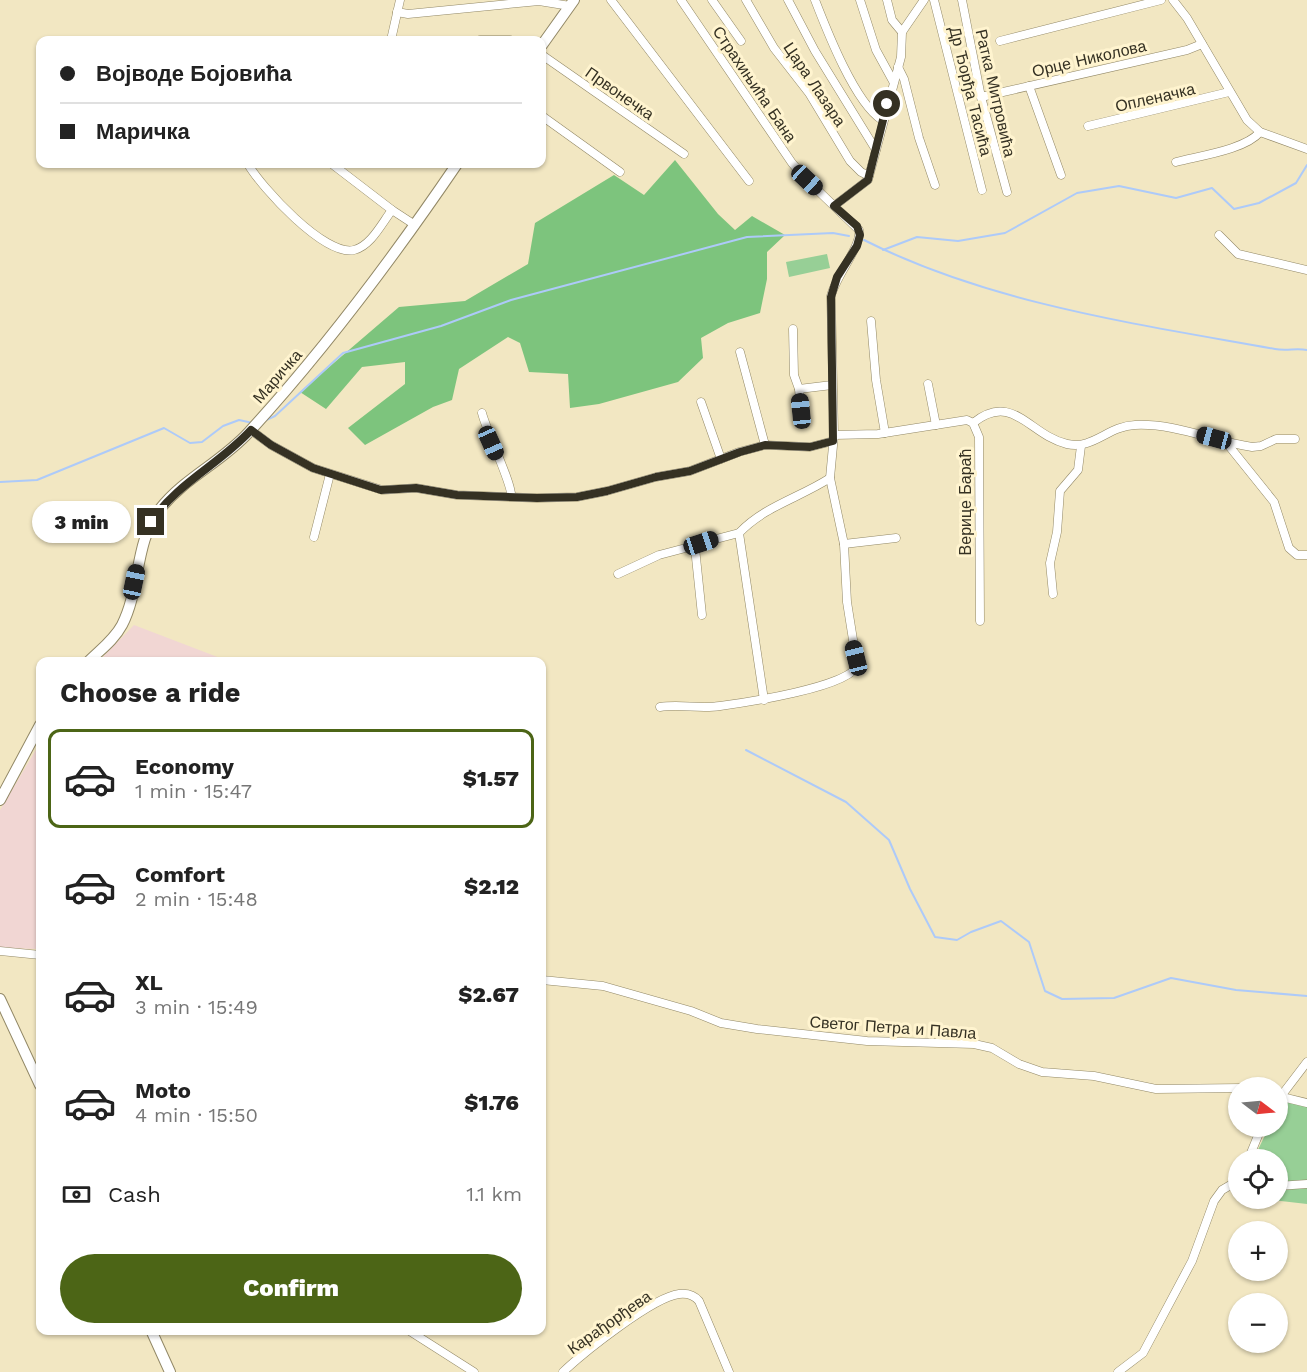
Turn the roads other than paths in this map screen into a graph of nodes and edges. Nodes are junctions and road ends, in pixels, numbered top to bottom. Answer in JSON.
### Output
{"nodes":[{"id":1,"x":400,"y":0,"type":"edge"},
{"id":2,"x":611,"y":0,"type":"edge"},
{"id":3,"x":681,"y":0,"type":"edge"},
{"id":4,"x":712,"y":0,"type":"edge"},
{"id":5,"x":747,"y":0,"type":"edge"},
{"id":6,"x":788,"y":0,"type":"edge"},
{"id":7,"x":815,"y":0,"type":"edge"},
{"id":8,"x":860,"y":0,"type":"edge"},
{"id":9,"x":887,"y":0,"type":"edge"},
{"id":10,"x":924,"y":0,"type":"edge"},
{"id":11,"x":934,"y":0,"type":"edge"},
{"id":12,"x":962,"y":0,"type":"edge"},
{"id":13,"x":1161,"y":0,"type":"edge"},
{"id":14,"x":1173,"y":0,"type":"edge"},
{"id":15,"x":572,"y":3,"type":"edge"},
{"id":16,"x":397,"y":12,"type":"junction"},
{"id":17,"x":902,"y":32,"type":"junction"},
{"id":18,"x":391,"y":36,"type":"edge"},
{"id":19,"x":546,"y":39,"type":"edge"},
{"id":20,"x":741,"y":41,"type":"dead end"},
{"id":21,"x":1000,"y":41,"type":"dead end"},
{"id":22,"x":1202,"y":44,"type":"junction"},
{"id":23,"x":546,"y":58,"type":"edge"},
{"id":24,"x":898,"y":67,"type":"junction"},
{"id":25,"x":893,"y":81,"type":"junction"},
{"id":26,"x":1029,"y":86,"type":"junction"},
{"id":27,"x":1229,"y":92,"type":"junction"},
{"id":28,"x":981,"y":97,"type":"junction"},
{"id":29,"x":546,"y":119,"type":"edge"},
{"id":30,"x":882,"y":120,"type":"junction"},
{"id":31,"x":1088,"y":126,"type":"dead end"},
{"id":32,"x":1260,"y":132,"type":"junction"},
{"id":33,"x":1307,"y":149,"type":"edge"},
{"id":34,"x":876,"y":150,"type":"junction"},
{"id":35,"x":684,"y":154,"type":"dead end"},
{"id":36,"x":1176,"y":162,"type":"dead end"},
{"id":37,"x":251,"y":168,"type":"edge"},
{"id":38,"x":337,"y":168,"type":"edge"},
{"id":39,"x":454,"y":168,"type":"edge"},
{"id":40,"x":620,"y":172,"type":"dead end"},
{"id":41,"x":1061,"y":175,"type":"dead end"},
{"id":42,"x":870,"y":176,"type":"junction"},
{"id":43,"x":749,"y":181,"type":"dead end"},
{"id":44,"x":935,"y":184,"type":"dead end"},
{"id":45,"x":982,"y":190,"type":"dead end"},
{"id":46,"x":1007,"y":192,"type":"dead end"},
{"id":47,"x":834,"y":206,"type":"junction"},
{"id":48,"x":392,"y":210,"type":"junction"},
{"id":49,"x":415,"y":225,"type":"junction"},
{"id":50,"x":1219,"y":235,"type":"dead end"},
{"id":51,"x":1307,"y":270,"type":"edge"},
{"id":52,"x":871,"y":321,"type":"dead end"},
{"id":53,"x":793,"y":329,"type":"dead end"},
{"id":54,"x":740,"y":352,"type":"dead end"},
{"id":55,"x":928,"y":384,"type":"dead end"},
{"id":56,"x":832,"y":385,"type":"junction"},
{"id":57,"x":799,"y":389,"type":"junction"},
{"id":58,"x":701,"y":402,"type":"dead end"},
{"id":59,"x":801,"y":411,"type":"dead end"},
{"id":60,"x":482,"y":414,"type":"dead end"},
{"id":61,"x":973,"y":423,"type":"junction"},
{"id":62,"x":256,"y":425,"type":"junction"},
{"id":63,"x":936,"y":425,"type":"junction"},
{"id":64,"x":885,"y":432,"type":"junction"},
{"id":65,"x":833,"y":438,"type":"junction"},
{"id":66,"x":1295,"y":439,"type":"dead end"},
{"id":67,"x":1225,"y":441,"type":"junction"},
{"id":68,"x":765,"y":445,"type":"junction"},
{"id":69,"x":1081,"y":446,"type":"junction"},
{"id":70,"x":721,"y":459,"type":"junction"},
{"id":71,"x":330,"y":474,"type":"junction"},
{"id":72,"x":830,"y":478,"type":"junction"},
{"id":73,"x":511,"y":496,"type":"junction"},
{"id":74,"x":739,"y":533,"type":"junction"},
{"id":75,"x":314,"y":537,"type":"dead end"},
{"id":76,"x":896,"y":538,"type":"dead end"},
{"id":77,"x":844,"y":544,"type":"junction"},
{"id":78,"x":697,"y":545,"type":"junction"},
{"id":79,"x":1307,"y":555,"type":"edge"},
{"id":80,"x":618,"y":574,"type":"dead end"},
{"id":81,"x":1053,"y":594,"type":"dead end"},
{"id":82,"x":702,"y":615,"type":"dead end"},
{"id":83,"x":980,"y":621,"type":"dead end"},
{"id":84,"x":93,"y":657,"type":"edge"},
{"id":85,"x":764,"y":700,"type":"junction"},
{"id":86,"x":660,"y":707,"type":"dead end"},
{"id":87,"x":36,"y":732,"type":"edge"},
{"id":88,"x":0,"y":800,"type":"edge"},
{"id":89,"x":0,"y":951,"type":"edge"},
{"id":90,"x":36,"y":955,"type":"edge"},
{"id":91,"x":546,"y":980,"type":"edge"},
{"id":92,"x":0,"y":999,"type":"edge"},
{"id":93,"x":0,"y":1004,"type":"edge"},
{"id":94,"x":8,"y":1014,"type":"junction"},
{"id":95,"x":1307,"y":1062,"type":"edge"},
{"id":96,"x":36,"y":1074,"type":"edge"},
{"id":97,"x":1288,"y":1086,"type":"edge"},
{"id":98,"x":1228,"y":1088,"type":"edge"},
{"id":99,"x":1288,"y":1100,"type":"edge"},
{"id":100,"x":1307,"y":1103,"type":"edge"},
{"id":101,"x":1307,"y":1184,"type":"edge"},
{"id":102,"x":1288,"y":1185,"type":"edge"},
{"id":103,"x":1228,"y":1186,"type":"edge"},
{"id":104,"x":153,"y":1335,"type":"edge"},
{"id":105,"x":416,"y":1335,"type":"edge"},
{"id":106,"x":170,"y":1372,"type":"edge"},
{"id":107,"x":474,"y":1372,"type":"edge"},
{"id":108,"x":563,"y":1372,"type":"edge"},
{"id":109,"x":729,"y":1372,"type":"edge"},
{"id":110,"x":1118,"y":1372,"type":"edge"}],
"edges":[{"from":1,"to":16,"type":"street"},
{"from":2,"to":43,"type":"street"},
{"from":3,"to":47,"type":"street","name":"Страхињића Бана"},
{"from":4,"to":20,"type":"street"},
{"from":5,"to":42,"type":"street","name":"Цара Лазара"},
{"from":6,"to":34,"type":"street"},
{"from":7,"to":30,"type":"street"},
{"from":8,"to":25,"type":"street"},
{"from":9,"to":17,"type":"street"},
{"from":10,"to":17,"type":"street"},
{"from":11,"to":45,"type":"street","name":"Др Ђорђа Тасића"},
{"from":12,"to":28,"type":"street","name":"Ратка Митровића"},
{"from":13,"to":21,"type":"street"},
{"from":14,"to":22,"type":"street"},
{"from":15,"to":16,"type":"street"},
{"from":15,"to":19,"type":"street"},
{"from":16,"to":18,"type":"street"},
{"from":17,"to":24,"type":"street"},
{"from":22,"to":26,"type":"street","name":"Орце Николова"},
{"from":22,"to":27,"type":"street"},
{"from":23,"to":35,"type":"street","name":"Првонечка"},
{"from":24,"to":25,"type":"street"},
{"from":24,"to":44,"type":"street"},
{"from":25,"to":30,"type":"street"},
{"from":26,"to":28,"type":"street","name":"Орце Николова"},
{"from":26,"to":41,"type":"street"},
{"from":27,"to":31,"type":"street","name":"Опленачка"},
{"from":27,"to":32,"type":"street"},
{"from":28,"to":46,"type":"street","name":"Ратка Митровића"},
{"from":29,"to":40,"type":"street"},
{"from":30,"to":34,"type":"street"},
{"from":32,"to":33,"type":"street"},
{"from":32,"to":36,"type":"street"},
{"from":34,"to":42,"type":"street"},
{"from":37,"to":48,"type":"street"},
{"from":38,"to":48,"type":"street"},
{"from":39,"to":49,"type":"street","name":"Маричка"},
{"from":42,"to":47,"type":"street"},
{"from":47,"to":56,"type":"street","name":"Страхињића Бана"},
{"from":48,"to":49,"type":"street"},
{"from":49,"to":62,"type":"street","name":"Маричка"},
{"from":50,"to":51,"type":"street"},
{"from":52,"to":64,"type":"street"},
{"from":53,"to":57,"type":"street"},
{"from":54,"to":68,"type":"street"},
{"from":55,"to":63,"type":"street"},
{"from":56,"to":57,"type":"street"},
{"from":56,"to":65,"type":"street"},
{"from":57,"to":59,"type":"street"},
{"from":58,"to":70,"type":"street"},
{"from":60,"to":73,"type":"street"},
{"from":61,"to":63,"type":"street"},
{"from":61,"to":69,"type":"street"},
{"from":61,"to":83,"type":"street","name":"Верице Бараћ"},
{"from":62,"to":71,"type":"street"},
{"from":62,"to":84,"type":"street","name":"Маричка"},
{"from":63,"to":64,"type":"street"},
{"from":64,"to":65,"type":"street"},
{"from":65,"to":68,"type":"street"},
{"from":65,"to":72,"type":"street"},
{"from":66,"to":67,"type":"street"},
{"from":67,"to":69,"type":"street"},
{"from":67,"to":79,"type":"street"},
{"from":68,"to":70,"type":"street"},
{"from":69,"to":81,"type":"street"},
{"from":70,"to":73,"type":"street"},
{"from":71,"to":73,"type":"street"},
{"from":71,"to":75,"type":"street"},
{"from":72,"to":74,"type":"street"},
{"from":72,"to":77,"type":"street"},
{"from":74,"to":78,"type":"street"},
{"from":74,"to":85,"type":"street"},
{"from":76,"to":77,"type":"street"},
{"from":77,"to":85,"type":"street"},
{"from":78,"to":80,"type":"street"},
{"from":78,"to":82,"type":"street"},
{"from":85,"to":86,"type":"street"},
{"from":87,"to":88,"type":"street"},
{"from":89,"to":90,"type":"street"},
{"from":91,"to":98,"type":"street","name":"Светог Петра и Павла"},
{"from":92,"to":94,"type":"street"},
{"from":93,"to":94,"type":"street"},
{"from":94,"to":96,"type":"street"},
{"from":95,"to":97,"type":"street"},
{"from":99,"to":100,"type":"street"},
{"from":101,"to":102,"type":"street"},
{"from":103,"to":110,"type":"street"},
{"from":104,"to":106,"type":"street"},
{"from":105,"to":107,"type":"street"},
{"from":108,"to":109,"type":"street","name":"Карађорђева"}]}
